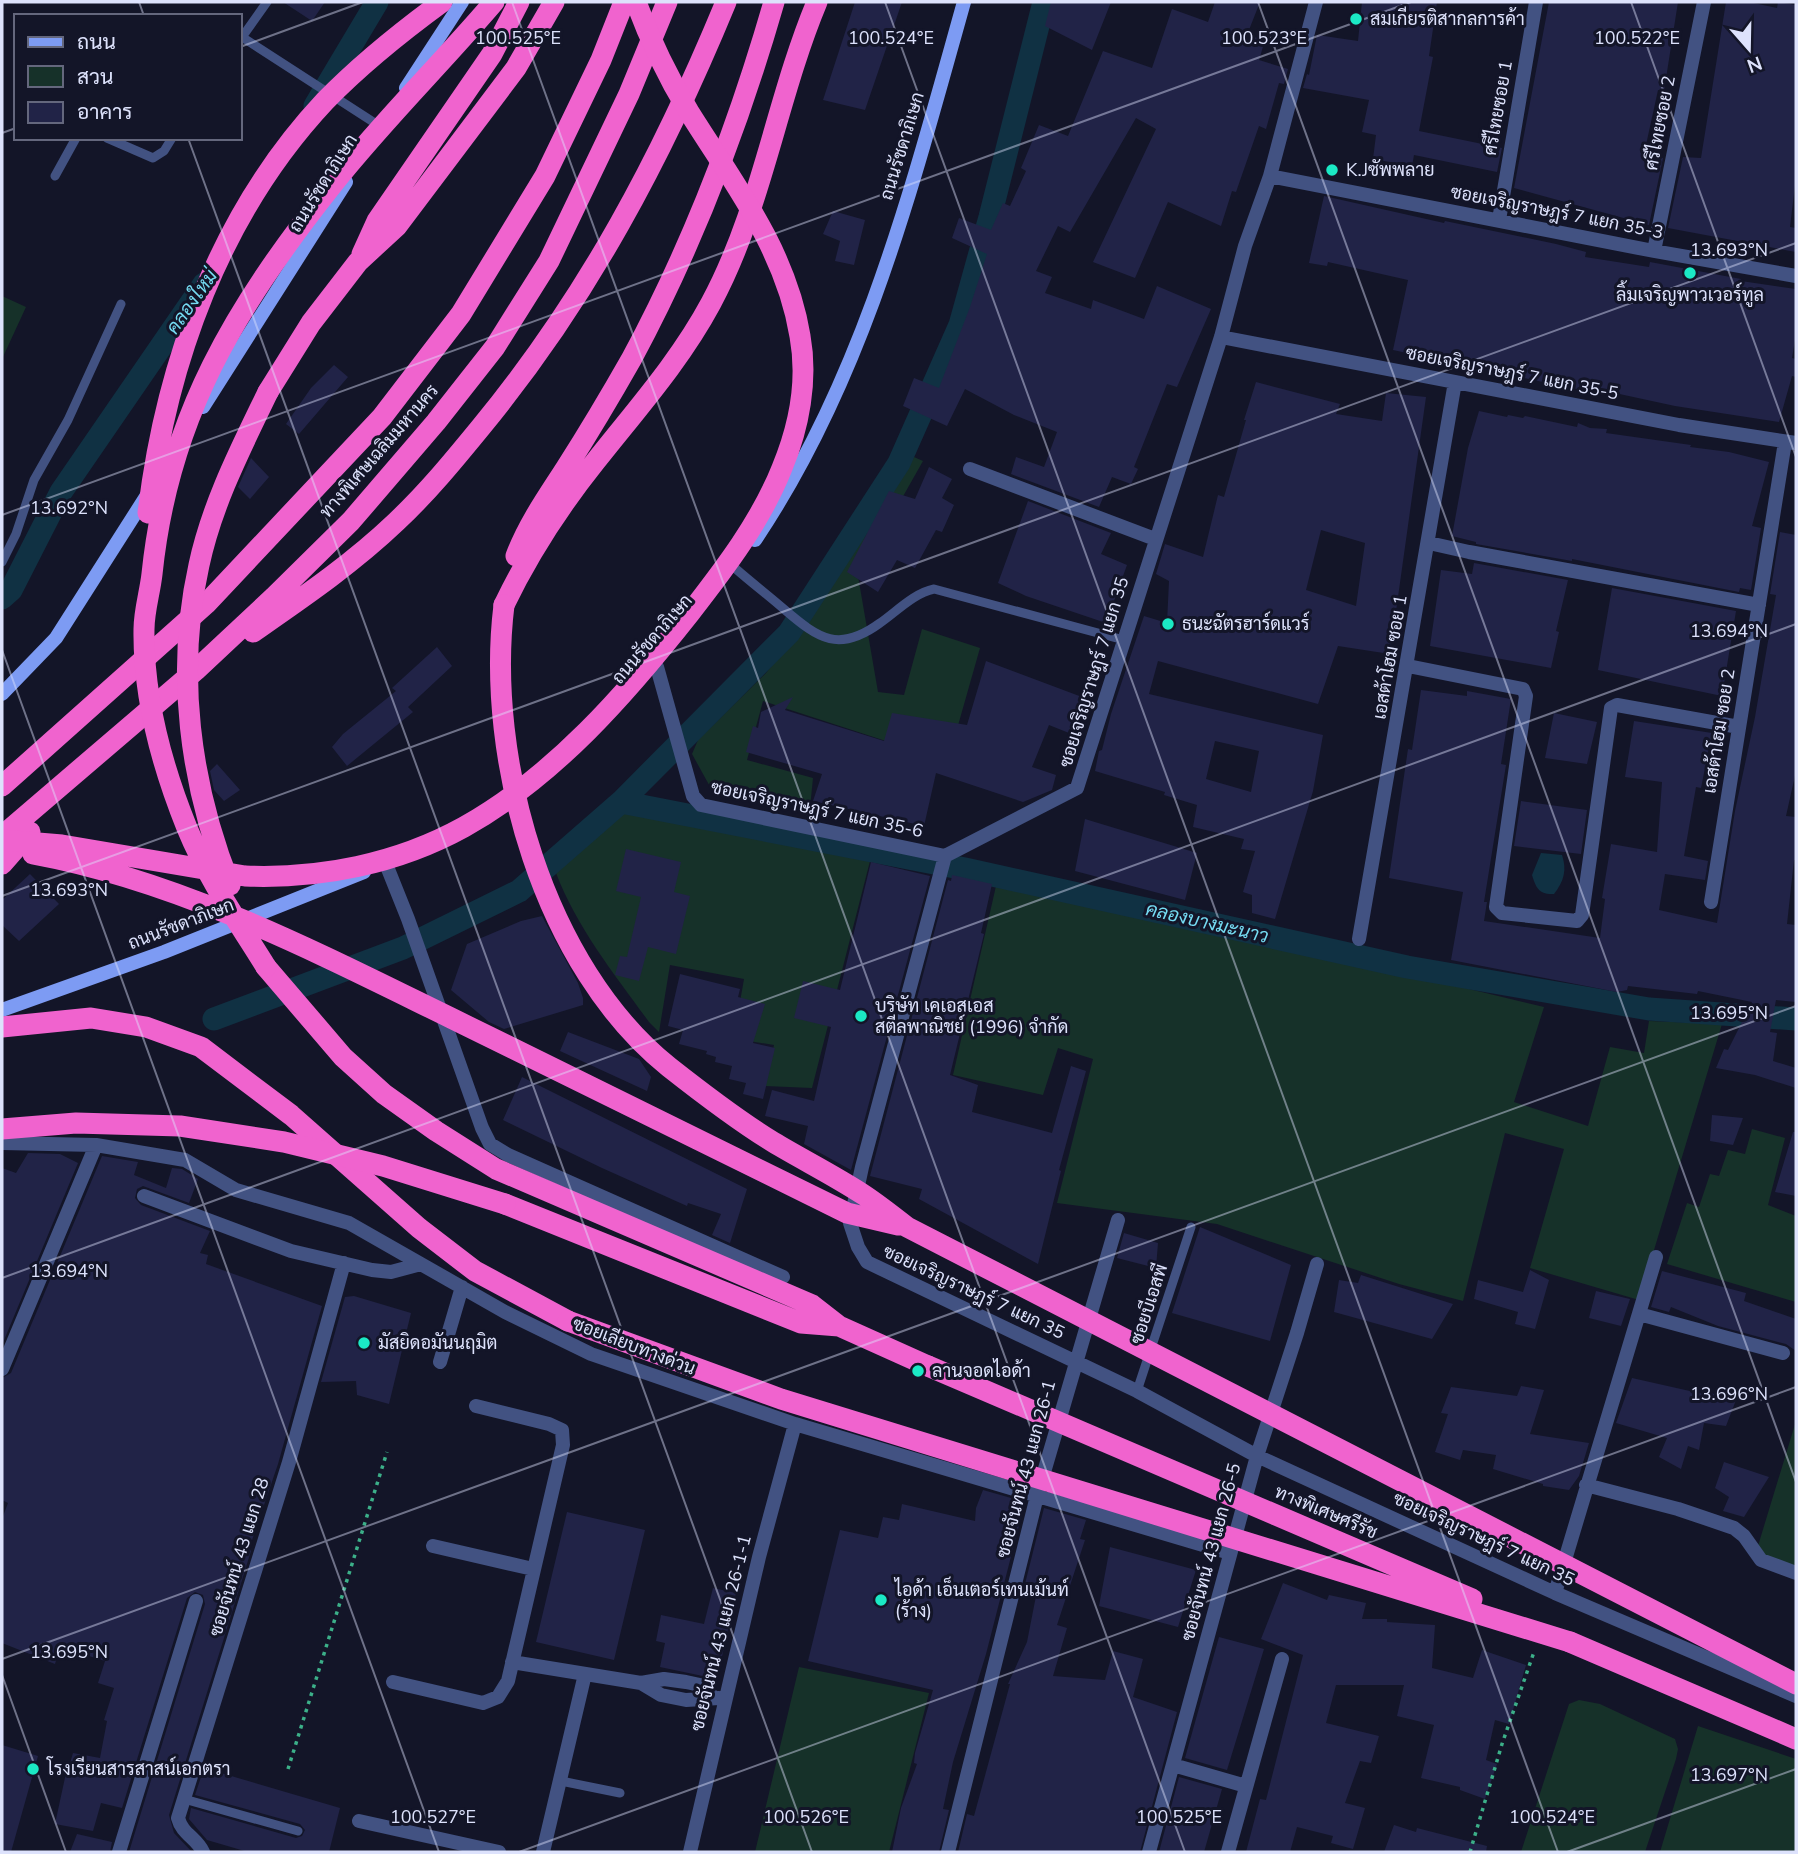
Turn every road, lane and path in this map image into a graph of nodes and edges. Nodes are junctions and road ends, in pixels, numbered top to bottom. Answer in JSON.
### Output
{"nodes":[{"id":1,"x":267,"y":2,"type":"edge"},
{"id":2,"x":442,"y":2,"type":"edge"},
{"id":3,"x":462,"y":2,"type":"edge"},
{"id":4,"x":494,"y":2,"type":"edge"},
{"id":5,"x":519,"y":2,"type":"edge"},
{"id":6,"x":554,"y":2,"type":"edge"},
{"id":7,"x":624,"y":2,"type":"edge"},
{"id":8,"x":636,"y":2,"type":"edge"},
{"id":9,"x":667,"y":2,"type":"edge"},
{"id":10,"x":726,"y":2,"type":"edge"},
{"id":11,"x":774,"y":2,"type":"edge"},
{"id":12,"x":817,"y":2,"type":"edge"},
{"id":13,"x":964,"y":2,"type":"edge"},
{"id":14,"x":1316,"y":2,"type":"edge"},
{"id":15,"x":1536,"y":2,"type":"edge"},
{"id":16,"x":1704,"y":2,"type":"edge"},
{"id":17,"x":242,"y":38,"type":"edge"},
{"id":18,"x":242,"y":40,"type":"edge"},
{"id":19,"x":381,"y":127,"type":"junction"},
{"id":20,"x":75,"y":140,"type":"edge"},
{"id":21,"x":112,"y":140,"type":"edge"},
{"id":22,"x":171,"y":140,"type":"edge"},
{"id":23,"x":55,"y":176,"type":"dead end"},
{"id":24,"x":1270,"y":176,"type":"junction"},
{"id":25,"x":1499,"y":220,"type":"junction"},
{"id":26,"x":1654,"y":251,"type":"junction"},
{"id":27,"x":358,"y":262,"type":"junction"},
{"id":28,"x":1796,"y":276,"type":"edge"},
{"id":29,"x":121,"y":304,"type":"dead end"},
{"id":30,"x":1221,"y":337,"type":"junction"},
{"id":31,"x":1455,"y":382,"type":"junction"},
{"id":32,"x":1790,"y":443,"type":"edge"},
{"id":33,"x":970,"y":469,"type":"dead end"},
{"id":34,"x":1155,"y":540,"type":"junction"},
{"id":35,"x":1429,"y":542,"type":"junction"},
{"id":36,"x":2,"y":562,"type":"edge"},
{"id":37,"x":736,"y":569,"type":"junction"},
{"id":38,"x":504,"y":605,"type":"junction"},
{"id":39,"x":1759,"y":605,"type":"junction"},
{"id":40,"x":144,"y":627,"type":"junction"},
{"id":41,"x":1124,"y":640,"type":"junction"},
{"id":42,"x":1408,"y":666,"type":"junction"},
{"id":43,"x":657,"y":667,"type":"junction"},
{"id":44,"x":196,"y":670,"type":"junction"},
{"id":45,"x":5,"y":687,"type":"edge"},
{"id":46,"x":1739,"y":727,"type":"junction"},
{"id":47,"x":96,"y":757,"type":"junction"},
{"id":48,"x":2,"y":786,"type":"edge"},
{"id":49,"x":2,"y":838,"type":"edge"},
{"id":50,"x":2,"y":849,"type":"edge"},
{"id":51,"x":942,"y":863,"type":"junction"},
{"id":52,"x":2,"y":864,"type":"edge"},
{"id":53,"x":386,"y":864,"type":"junction"},
{"id":54,"x":1711,"y":902,"type":"dead end"},
{"id":55,"x":1359,"y":939,"type":"dead end"},
{"id":56,"x":266,"y":967,"type":"junction"},
{"id":57,"x":2,"y":1010,"type":"edge"},
{"id":58,"x":2,"y":1027,"type":"edge"},
{"id":59,"x":2,"y":1129,"type":"edge"},
{"id":60,"x":2,"y":1143,"type":"edge"},
{"id":61,"x":96,"y":1145,"type":"junction"},
{"id":62,"x":144,"y":1196,"type":"dead end"},
{"id":63,"x":1118,"y":1220,"type":"dead end"},
{"id":64,"x":907,"y":1227,"type":"junction"},
{"id":65,"x":1191,"y":1227,"type":"dead end"},
{"id":66,"x":1656,"y":1257,"type":"dead end"},
{"id":67,"x":344,"y":1263,"type":"junction"},
{"id":68,"x":421,"y":1264,"type":"junction"},
{"id":69,"x":1317,"y":1264,"type":"dead end"},
{"id":70,"x":783,"y":1277,"type":"dead end"},
{"id":71,"x":462,"y":1287,"type":"junction"},
{"id":72,"x":1639,"y":1314,"type":"junction"},
{"id":73,"x":839,"y":1326,"type":"junction"},
{"id":74,"x":1783,"y":1353,"type":"dead end"},
{"id":75,"x":440,"y":1362,"type":"dead end"},
{"id":76,"x":1076,"y":1362,"type":"junction"},
{"id":77,"x":2,"y":1370,"type":"edge"},
{"id":78,"x":1137,"y":1391,"type":"junction"},
{"id":79,"x":476,"y":1406,"type":"dead end"},
{"id":80,"x":795,"y":1424,"type":"junction"},
{"id":81,"x":387,"y":1452,"type":"dead end"},
{"id":82,"x":1257,"y":1456,"type":"junction"},
{"id":83,"x":1586,"y":1485,"type":"junction"},
{"id":84,"x":1037,"y":1496,"type":"junction"},
{"id":85,"x":433,"y":1546,"type":"dead end"},
{"id":86,"x":1230,"y":1553,"type":"junction"},
{"id":87,"x":533,"y":1569,"type":"junction"},
{"id":88,"x":1796,"y":1573,"type":"edge"},
{"id":89,"x":1555,"y":1593,"type":"junction"},
{"id":90,"x":196,"y":1601,"type":"dead end"},
{"id":91,"x":1570,"y":1642,"type":"junction"},
{"id":92,"x":1537,"y":1644,"type":"dead end"},
{"id":93,"x":1282,"y":1659,"type":"dead end"},
{"id":94,"x":512,"y":1662,"type":"junction"},
{"id":95,"x":585,"y":1674,"type":"junction"},
{"id":96,"x":393,"y":1682,"type":"dead end"},
{"id":97,"x":1796,"y":1684,"type":"edge"},
{"id":98,"x":1796,"y":1696,"type":"edge"},
{"id":99,"x":718,"y":1698,"type":"junction"},
{"id":100,"x":1796,"y":1739,"type":"edge"},
{"id":101,"x":1173,"y":1765,"type":"junction"},
{"id":102,"x":288,"y":1769,"type":"dead end"},
{"id":103,"x":561,"y":1781,"type":"junction"},
{"id":104,"x":1246,"y":1786,"type":"junction"},
{"id":105,"x":620,"y":1793,"type":"dead end"},
{"id":106,"x":184,"y":1799,"type":"junction"},
{"id":107,"x":359,"y":1821,"type":"dead end"},
{"id":108,"x":298,"y":1831,"type":"dead end"},
{"id":109,"x":119,"y":1852,"type":"edge"},
{"id":110,"x":203,"y":1852,"type":"edge"},
{"id":111,"x":499,"y":1852,"type":"edge"},
{"id":112,"x":543,"y":1852,"type":"edge"},
{"id":113,"x":690,"y":1852,"type":"edge"},
{"id":114,"x":948,"y":1852,"type":"edge"},
{"id":115,"x":1149,"y":1852,"type":"edge"},
{"id":116,"x":1228,"y":1852,"type":"edge"},
{"id":117,"x":1470,"y":1852,"type":"edge"}],
"edges":[{"from":1,"to":17,"type":"lane"},
{"from":2,"to":40,"type":"highway","bridge":true},
{"from":3,"to":19,"type":"main road","name":"ถนนรัชดาภิเษก"},
{"from":4,"to":40,"type":"highway","bridge":true},
{"from":5,"to":27,"type":"highway"},
{"from":6,"to":27,"type":"highway"},
{"from":7,"to":48,"type":"highway","name":"ทางพิเศษเฉลิมมหานคร"},
{"from":8,"to":49,"type":"highway","bridge":true},
{"from":9,"to":44,"type":"highway","name":"ทางพิเศษเฉลิมมหานคร"},
{"from":10,"to":44,"type":"highway"},
{"from":11,"to":38,"type":"highway","bridge":true},
{"from":12,"to":38,"type":"highway"},
{"from":13,"to":37,"type":"main road","name":"ถนนรัชดาภิเษก"},
{"from":14,"to":24,"type":"street","name":"ซอยเจริญราษฎร์ 7 แยก 35"},
{"from":15,"to":25,"type":"street","name":"ศรีไทยซอย 1"},
{"from":16,"to":26,"type":"street","name":"ศรีไทยซอย 2"},
{"from":18,"to":19,"type":"lane"},
{"from":19,"to":45,"type":"main road","name":"ถนนรัชดาภิเษก"},
{"from":20,"to":23,"type":"lane"},
{"from":21,"to":22,"type":"lane"},
{"from":24,"to":25,"type":"street","name":"ซอยเจริญราษฎร์ 7 แยก 35-3"},
{"from":24,"to":30,"type":"street","name":"ซอยเจริญราษฎร์ 7 แยก 35"},
{"from":25,"to":26,"type":"street","name":"ซอยเจริญราษฎร์ 7 แยก 35-3"},
{"from":26,"to":28,"type":"street","name":"ซอยเจริญราษฎร์ 7 แยก 35-3"},
{"from":27,"to":56,"type":"highway","bridge":true},
{"from":29,"to":36,"type":"lane"},
{"from":30,"to":31,"type":"street","name":"ซอยเจริญราษฎร์ 7 แยก 35-5"},
{"from":30,"to":34,"type":"street","name":"ซอยเจริญราษฎร์ 7 แยก 35"},
{"from":31,"to":32,"type":"street","name":"ซอยเจริญราษฎร์ 7 แยก 35-5"},
{"from":31,"to":35,"type":"street","name":"เอสต้าโฮม ซอย 1"},
{"from":32,"to":39,"type":"street","name":"เอสต้าโฮม ซอย 2"},
{"from":33,"to":34,"type":"street"},
{"from":34,"to":41,"type":"street","name":"ซอยเจริญราษฎร์ 7 แยก 35"},
{"from":35,"to":39,"type":"street"},
{"from":35,"to":42,"type":"street","name":"เอสต้าโฮม ซอย 1"},
{"from":37,"to":41,"type":"lane"},
{"from":37,"to":43,"type":"main road","name":"ถนนรัชดาภิเษก"},
{"from":38,"to":64,"type":"highway","bridge":true},
{"from":39,"to":46,"type":"street","name":"เอสต้าโฮม ซอย 2"},
{"from":40,"to":56,"type":"highway","bridge":true},
{"from":41,"to":51,"type":"street","name":"ซอยเจริญราษฎร์ 7 แยก 35"},
{"from":42,"to":46,"type":"street"},
{"from":42,"to":55,"type":"street","name":"เอสต้าโฮม ซอย 1"},
{"from":43,"to":51,"type":"street","name":"ซอยเจริญราษฎร์ 7 แยก 35-6"},
{"from":43,"to":53,"type":"main road","name":"ถนนรัชดาภิเษก"},
{"from":44,"to":47,"type":"highway","name":"ทางพิเศษเฉลิมมหานคร"},
{"from":46,"to":54,"type":"street","name":"เอสต้าโฮม ซอย 2"},
{"from":47,"to":49,"type":"highway","name":"ทางพิเศษเฉลิมมหานคร"},
{"from":47,"to":52,"type":"highway"},
{"from":50,"to":64,"type":"highway","bridge":true},
{"from":51,"to":76,"type":"street","name":"ซอยเจริญราษฎร์ 7 แยก 35"},
{"from":53,"to":57,"type":"main road","name":"ถนนรัชดาภิเษก"},
{"from":53,"to":70,"type":"street"},
{"from":56,"to":73,"type":"highway"},
{"from":58,"to":91,"type":"highway","bridge":true},
{"from":59,"to":73,"type":"highway","bridge":true},
{"from":60,"to":61,"type":"street","name":"ซอยเลียบทางด่วน"},
{"from":61,"to":68,"type":"street","name":"ซอยเลียบทางด่วน"},
{"from":61,"to":77,"type":"street"},
{"from":62,"to":67,"type":"street"},
{"from":63,"to":76,"type":"street","name":"ซอยจันทน์ 43 แยก 26-1"},
{"from":64,"to":97,"type":"highway","bridge":true},
{"from":65,"to":78,"type":"lane","name":"ซอยบีเอสพี"},
{"from":66,"to":72,"type":"street"},
{"from":67,"to":68,"type":"street"},
{"from":67,"to":106,"type":"street","name":"ซอยจันทน์ 43 แยก 28"},
{"from":68,"to":71,"type":"street","name":"ซอยเลียบทางด่วน"},
{"from":69,"to":82,"type":"street","name":"ซอยจันทน์ 43 แยก 26-5"},
{"from":71,"to":75,"type":"street"},
{"from":71,"to":80,"type":"street","name":"ซอยเลียบทางด่วน"},
{"from":72,"to":74,"type":"street"},
{"from":72,"to":83,"type":"street"},
{"from":73,"to":91,"type":"highway","name":"ทางพิเศษศรีรัช","bridge":true},
{"from":76,"to":78,"type":"street","name":"ซอยเจริญราษฎร์ 7 แยก 35"},
{"from":76,"to":84,"type":"street","name":"ซอยจันทน์ 43 แยก 26-1"},
{"from":78,"to":82,"type":"street","name":"ซอยเจริญราษฎร์ 7 แยก 35"},
{"from":79,"to":87,"type":"street"},
{"from":80,"to":84,"type":"street","name":"ซอยเลียบทางด่วน"},
{"from":80,"to":99,"type":"street","name":"ซอยจันทน์ 43 แยก 26-1-1"},
{"from":81,"to":102,"type":"path"},
{"from":82,"to":86,"type":"street","name":"ซอยจันทน์ 43 แยก 26-5"},
{"from":82,"to":89,"type":"street","name":"ซอยเจริญราษฎร์ 7 แยก 35"},
{"from":83,"to":88,"type":"street"},
{"from":83,"to":89,"type":"street"},
{"from":84,"to":86,"type":"street","name":"ซอยเลียบทางด่วน"},
{"from":84,"to":114,"type":"street","name":"ซอยจันทน์ 43 แยก 26-1"},
{"from":85,"to":87,"type":"street"},
{"from":86,"to":101,"type":"street","name":"ซอยจันทน์ 43 แยก 26-5"},
{"from":87,"to":94,"type":"street"},
{"from":89,"to":98,"type":"street","name":"ซอยเจริญราษฎร์ 7 แยก 35"},
{"from":90,"to":109,"type":"street"},
{"from":91,"to":100,"type":"highway","name":"ทางพิเศษศรีรัช"},
{"from":92,"to":117,"type":"path"},
{"from":93,"to":104,"type":"street"},
{"from":94,"to":95,"type":"street"},
{"from":94,"to":96,"type":"street"},
{"from":95,"to":99,"type":"street"},
{"from":95,"to":103,"type":"street"},
{"from":99,"to":113,"type":"street","name":"ซอยจันทน์ 43 แยก 26-1-1"},
{"from":101,"to":104,"type":"street"},
{"from":101,"to":115,"type":"street","name":"ซอยจันทน์ 43 แยก 26-5"},
{"from":103,"to":105,"type":"lane"},
{"from":103,"to":112,"type":"street"},
{"from":104,"to":116,"type":"street"},
{"from":106,"to":108,"type":"lane"},
{"from":106,"to":110,"type":"street","name":"ซอยจันทน์ 43 แยก 28"},
{"from":107,"to":111,"type":"street"}]}
